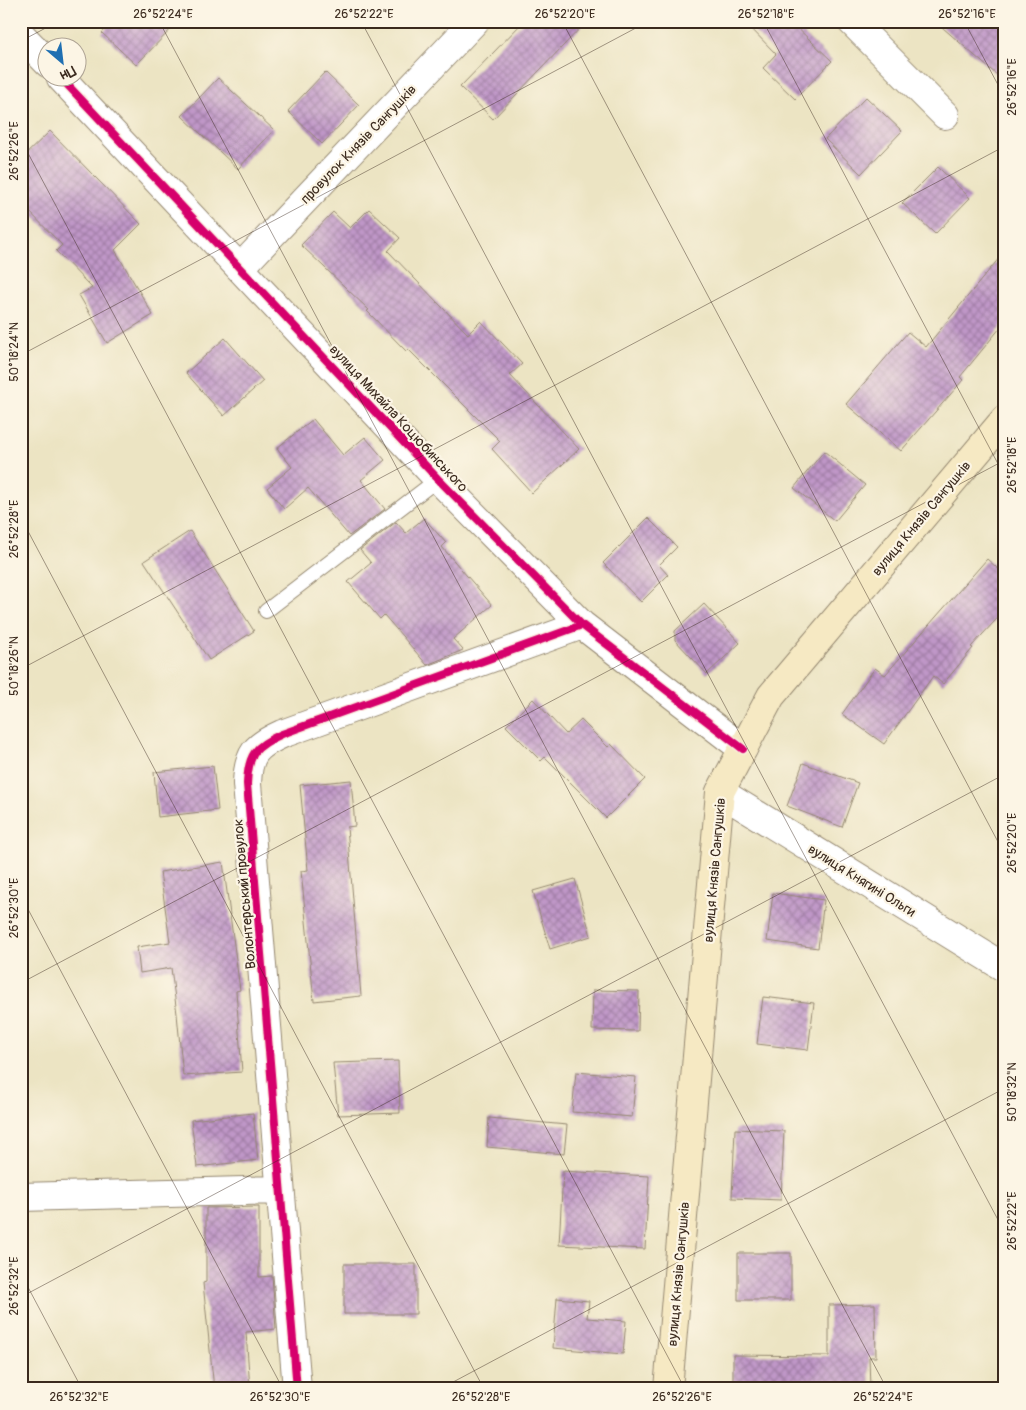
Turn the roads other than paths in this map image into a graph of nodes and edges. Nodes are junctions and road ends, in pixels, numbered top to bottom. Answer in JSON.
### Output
{"nodes":[{"id":1,"x":475,"y":21,"type":"edge"},
{"id":2,"x":851,"y":21,"type":"edge"},
{"id":3,"x":21,"y":35,"type":"edge"},
{"id":4,"x":38,"y":53,"type":"edge"},
{"id":5,"x":70,"y":88,"type":"edge"},
{"id":6,"x":945,"y":115,"type":"dead end"},
{"id":7,"x":240,"y":268,"type":"junction"},
{"id":8,"x":1005,"y":419,"type":"edge"},
{"id":9,"x":438,"y":478,"type":"junction"},
{"id":10,"x":266,"y":611,"type":"dead end"},
{"id":11,"x":582,"y":625,"type":"junction"},
{"id":12,"x":743,"y":749,"type":"junction"},
{"id":13,"x":720,"y":792,"type":"junction"},
{"id":14,"x":1005,"y":968,"type":"edge"},
{"id":15,"x":280,"y":1190,"type":"junction"},
{"id":16,"x":21,"y":1197,"type":"edge"},
{"id":17,"x":297,"y":1389,"type":"edge"},
{"id":18,"x":668,"y":1389,"type":"edge"}],
"edges":[{"from":1,"to":7,"type":"street","name":"провулок Князів Сангушків"},
{"from":2,"to":6,"type":"street"},
{"from":3,"to":4,"type":"street"},
{"from":5,"to":7,"type":"street","name":"вулиця Михайла Коцюбинського"},
{"from":7,"to":9,"type":"street","name":"вулиця Михайла Коцюбинського"},
{"from":8,"to":12,"type":"main road","name":"вулиця Князів Сангушків"},
{"from":9,"to":10,"type":"lane"},
{"from":9,"to":11,"type":"street","name":"вулиця Михайла Коцюбинського"},
{"from":11,"to":12,"type":"street","name":"вулиця Михайла Коцюбинського"},
{"from":11,"to":15,"type":"street","name":"Волонтерський провулок"},
{"from":12,"to":13,"type":"main road","name":"вулиця Князів Сангушків"},
{"from":13,"to":14,"type":"street","name":"вулиця Княгині Ольги"},
{"from":13,"to":18,"type":"main road","name":"вулиця Князів Сангушків"},
{"from":15,"to":16,"type":"street"},
{"from":15,"to":17,"type":"street","name":"Волонтерський провулок"}]}
